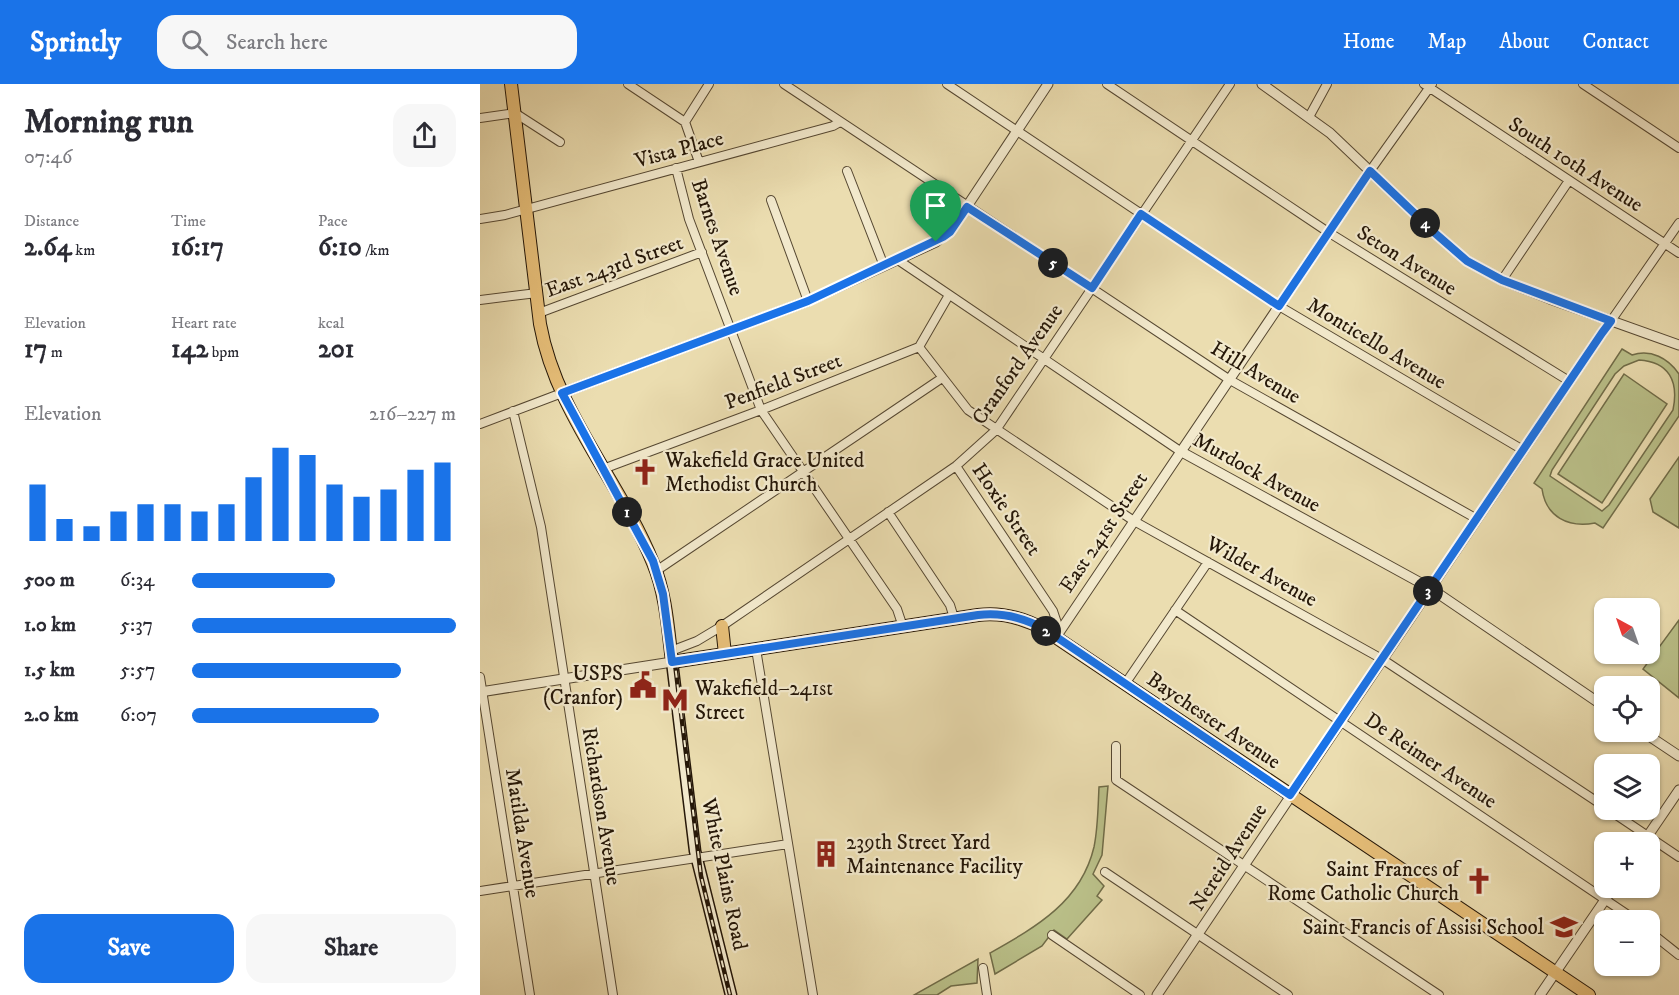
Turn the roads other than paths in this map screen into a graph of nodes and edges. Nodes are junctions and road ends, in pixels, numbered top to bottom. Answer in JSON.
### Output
{"nodes":[{"id":1,"x":512,"y":84,"type":"edge"},
{"id":2,"x":627,"y":84,"type":"edge"},
{"id":3,"x":709,"y":84,"type":"edge"},
{"id":4,"x":784,"y":84,"type":"edge"},
{"id":5,"x":947,"y":84,"type":"edge"},
{"id":6,"x":1048,"y":84,"type":"edge"},
{"id":7,"x":1107,"y":84,"type":"edge"},
{"id":8,"x":1230,"y":84,"type":"edge"},
{"id":9,"x":1262,"y":84,"type":"edge"},
{"id":10,"x":1328,"y":84,"type":"edge"},
{"id":11,"x":1583,"y":84,"type":"edge"},
{"id":12,"x":1428,"y":85,"type":"edge"},
{"id":13,"x":515,"y":113,"type":"junction"},
{"id":14,"x":1309,"y":117,"type":"junction"},
{"id":15,"x":480,"y":118,"type":"edge"},
{"id":16,"x":685,"y":122,"type":"junction"},
{"id":17,"x":840,"y":122,"type":"junction"},
{"id":18,"x":1017,"y":131,"type":"junction"},
{"id":19,"x":1191,"y":141,"type":"junction"},
{"id":20,"x":560,"y":142,"type":"dead end"},
{"id":21,"x":1679,"y":148,"type":"edge"},
{"id":22,"x":699,"y":162,"type":"junction"},
{"id":23,"x":676,"y":168,"type":"junction"},
{"id":24,"x":847,"y":171,"type":"dead end"},
{"id":25,"x":1370,"y":171,"type":"junction"},
{"id":26,"x":1568,"y":182,"type":"junction"},
{"id":27,"x":771,"y":200,"type":"dead end"},
{"id":28,"x":967,"y":207,"type":"junction"},
{"id":29,"x":526,"y":209,"type":"junction"},
{"id":30,"x":1141,"y":214,"type":"junction"},
{"id":31,"x":480,"y":219,"type":"edge"},
{"id":32,"x":1679,"y":223,"type":"edge"},
{"id":33,"x":1328,"y":232,"type":"junction"},
{"id":34,"x":1665,"y":244,"type":"junction"},
{"id":35,"x":702,"y":252,"type":"junction"},
{"id":36,"x":1679,"y":253,"type":"edge"},
{"id":37,"x":898,"y":260,"type":"junction"},
{"id":38,"x":884,"y":266,"type":"junction"},
{"id":39,"x":1502,"y":280,"type":"junction"},
{"id":40,"x":1092,"y":288,"type":"junction"},
{"id":41,"x":537,"y":293,"type":"junction"},
{"id":42,"x":949,"y":295,"type":"junction"},
{"id":43,"x":480,"y":300,"type":"edge"},
{"id":44,"x":808,"y":301,"type":"junction"},
{"id":45,"x":1279,"y":306,"type":"junction"},
{"id":46,"x":539,"y":313,"type":"junction"},
{"id":47,"x":1611,"y":321,"type":"junction"},
{"id":48,"x":732,"y":330,"type":"junction"},
{"id":49,"x":1679,"y":345,"type":"edge"},
{"id":50,"x":919,"y":347,"type":"junction"},
{"id":51,"x":1044,"y":359,"type":"junction"},
{"id":52,"x":942,"y":378,"type":"junction"},
{"id":53,"x":1230,"y":380,"type":"junction"},
{"id":54,"x":1569,"y":381,"type":"junction"},
{"id":55,"x":562,"y":393,"type":"junction"},
{"id":56,"x":761,"y":410,"type":"junction"},
{"id":57,"x":513,"y":411,"type":"junction"},
{"id":58,"x":480,"y":424,"type":"edge"},
{"id":59,"x":996,"y":430,"type":"junction"},
{"id":60,"x":1523,"y":450,"type":"junction"},
{"id":61,"x":1180,"y":451,"type":"junction"},
{"id":62,"x":956,"y":466,"type":"junction"},
{"id":63,"x":603,"y":469,"type":"junction"},
{"id":64,"x":802,"y":472,"type":"junction"},
{"id":65,"x":888,"y":512,"type":"junction"},
{"id":66,"x":1477,"y":519,"type":"junction"},
{"id":67,"x":1134,"y":521,"type":"junction"},
{"id":68,"x":848,"y":539,"type":"junction"},
{"id":69,"x":1208,"y":562,"type":"junction"},
{"id":70,"x":656,"y":571,"type":"junction"},
{"id":71,"x":1430,"y":588,"type":"junction"},
{"id":72,"x":1175,"y":610,"type":"junction"},
{"id":73,"x":954,"y":618,"type":"junction"},
{"id":74,"x":722,"y":626,"type":"junction"},
{"id":75,"x":903,"y":627,"type":"junction"},
{"id":76,"x":1056,"y":637,"type":"junction"},
{"id":77,"x":756,"y":649,"type":"junction"},
{"id":78,"x":725,"y":654,"type":"junction"},
{"id":79,"x":671,"y":656,"type":"junction"},
{"id":80,"x":1382,"y":659,"type":"junction"},
{"id":81,"x":480,"y":677,"type":"edge"},
{"id":82,"x":564,"y":679,"type":"junction"},
{"id":83,"x":1125,"y":684,"type":"junction"},
{"id":84,"x":481,"y":692,"type":"edge"},
{"id":85,"x":1594,"y":700,"type":"edge"},
{"id":86,"x":1340,"y":720,"type":"junction"},
{"id":87,"x":1658,"y":742,"type":"edge"},
{"id":88,"x":1116,"y":746,"type":"dead end"},
{"id":89,"x":1679,"y":756,"type":"edge"},
{"id":90,"x":1679,"y":790,"type":"edge"},
{"id":91,"x":1290,"y":795,"type":"junction"},
{"id":92,"x":1594,"y":800,"type":"edge"},
{"id":93,"x":1621,"y":820,"type":"edge"},
{"id":94,"x":1636,"y":832,"type":"edge"},
{"id":95,"x":1651,"y":832,"type":"edge"},
{"id":96,"x":788,"y":844,"type":"junction"},
{"id":97,"x":1660,"y":847,"type":"edge"},
{"id":98,"x":1679,"y":857,"type":"edge"},
{"id":99,"x":697,"y":858,"type":"junction"},
{"id":100,"x":1245,"y":865,"type":"junction"},
{"id":101,"x":1105,"y":872,"type":"dead end"},
{"id":102,"x":595,"y":873,"type":"junction"},
{"id":103,"x":514,"y":886,"type":"junction"},
{"id":104,"x":480,"y":891,"type":"edge"},
{"id":105,"x":1605,"y":899,"type":"junction"},
{"id":106,"x":1620,"y":910,"type":"edge"},
{"id":107,"x":1052,"y":935,"type":"dead end"},
{"id":108,"x":1198,"y":935,"type":"junction"},
{"id":109,"x":1660,"y":940,"type":"edge"},
{"id":110,"x":1679,"y":955,"type":"edge"},
{"id":111,"x":983,"y":968,"type":"dead end"},
{"id":112,"x":1555,"y":972,"type":"junction"},
{"id":113,"x":988,"y":994,"type":"edge"},
{"id":114,"x":530,"y":995,"type":"edge"},
{"id":115,"x":613,"y":995,"type":"edge"},
{"id":116,"x":731,"y":995,"type":"edge"},
{"id":117,"x":813,"y":995,"type":"edge"},
{"id":118,"x":1140,"y":995,"type":"edge"},
{"id":119,"x":1157,"y":995,"type":"edge"},
{"id":120,"x":1288,"y":995,"type":"edge"},
{"id":121,"x":1439,"y":995,"type":"edge"},
{"id":122,"x":1540,"y":995,"type":"edge"},
{"id":123,"x":1589,"y":995,"type":"edge"}],
"edges":[{"from":1,"to":13,"type":"main road","name":"White Plains Road"},
{"from":2,"to":16,"type":"street"},
{"from":3,"to":16,"type":"street"},
{"from":4,"to":17,"type":"street","name":"Hill Avenue"},
{"from":5,"to":18,"type":"street","name":"Monticello Avenue"},
{"from":6,"to":18,"type":"street"},
{"from":7,"to":19,"type":"street","name":"Seton Avenue"},
{"from":8,"to":19,"type":"street","name":"Cranford Avenue"},
{"from":9,"to":14,"type":"street"},
{"from":10,"to":14,"type":"street"},
{"from":11,"to":21,"type":"street"},
{"from":12,"to":25,"type":"street"},
{"from":12,"to":26,"type":"street","name":"South 10th Avenue"},
{"from":13,"to":15,"type":"street"},
{"from":13,"to":20,"type":"street"},
{"from":13,"to":29,"type":"main road","name":"White Plains Road"},
{"from":14,"to":25,"type":"street"},
{"from":16,"to":22,"type":"street"},
{"from":17,"to":22,"type":"street","name":"Vista Place"},
{"from":17,"to":28,"type":"street","name":"Hill Avenue"},
{"from":18,"to":28,"type":"street"},
{"from":18,"to":30,"type":"street","name":"Monticello Avenue"},
{"from":19,"to":30,"type":"street","name":"Cranford Avenue"},
{"from":19,"to":33,"type":"street","name":"Seton Avenue"},
{"from":22,"to":23,"type":"street","name":"Vista Place"},
{"from":23,"to":29,"type":"street","name":"Vista Place"},
{"from":23,"to":35,"type":"street","name":"Barnes Avenue"},
{"from":24,"to":38,"type":"street"},
{"from":25,"to":33,"type":"street","name":"East 241st Street"},
{"from":25,"to":39,"type":"street"},
{"from":26,"to":34,"type":"street","name":"South 10th Avenue"},
{"from":26,"to":39,"type":"street"},
{"from":27,"to":44,"type":"street"},
{"from":28,"to":37,"type":"street"},
{"from":28,"to":40,"type":"street","name":"Hill Avenue"},
{"from":29,"to":31,"type":"street","name":"Vista Place"},
{"from":29,"to":41,"type":"main road","name":"White Plains Road"},
{"from":30,"to":40,"type":"street","name":"Cranford Avenue"},
{"from":30,"to":45,"type":"street","name":"Monticello Avenue"},
{"from":32,"to":34,"type":"street"},
{"from":33,"to":45,"type":"street","name":"East 241st Street"},
{"from":33,"to":54,"type":"street","name":"Seton Avenue"},
{"from":34,"to":36,"type":"street","name":"South 10th Avenue"},
{"from":34,"to":47,"type":"street"},
{"from":35,"to":46,"type":"street","name":"East 243rd Street"},
{"from":35,"to":48,"type":"street","name":"Barnes Avenue"},
{"from":37,"to":38,"type":"street"},
{"from":37,"to":42,"type":"street","name":"Murdock Avenue"},
{"from":38,"to":44,"type":"street"},
{"from":39,"to":47,"type":"street"},
{"from":40,"to":51,"type":"street","name":"Cranford Avenue"},
{"from":40,"to":53,"type":"street","name":"Hill Avenue"},
{"from":41,"to":43,"type":"street","name":"East 243rd Street"},
{"from":41,"to":46,"type":"main road","name":"White Plains Road"},
{"from":42,"to":50,"type":"street"},
{"from":42,"to":51,"type":"street","name":"Murdock Avenue"},
{"from":44,"to":48,"type":"street"},
{"from":45,"to":53,"type":"street","name":"East 241st Street"},
{"from":45,"to":60,"type":"street","name":"Monticello Avenue"},
{"from":46,"to":55,"type":"main road","name":"White Plains Road"},
{"from":47,"to":49,"type":"street"},
{"from":47,"to":54,"type":"street","name":"Nereid Avenue"},
{"from":48,"to":55,"type":"street"},
{"from":48,"to":56,"type":"street","name":"Barnes Avenue"},
{"from":50,"to":52,"type":"street","name":"Wilder Avenue"},
{"from":50,"to":56,"type":"street","name":"Penfield Street"},
{"from":51,"to":59,"type":"street","name":"Cranford Avenue"},
{"from":51,"to":61,"type":"street","name":"Murdock Avenue"},
{"from":52,"to":59,"type":"street","name":"Wilder Avenue"},
{"from":52,"to":64,"type":"street"},
{"from":53,"to":61,"type":"street","name":"East 241st Street"},
{"from":53,"to":66,"type":"street","name":"Hill Avenue"},
{"from":54,"to":60,"type":"street","name":"Nereid Avenue"},
{"from":55,"to":57,"type":"street"},
{"from":55,"to":63,"type":"main road","name":"White Plains Road"},
{"from":56,"to":63,"type":"street","name":"Penfield Street"},
{"from":56,"to":64,"type":"street","name":"Barnes Avenue"},
{"from":57,"to":58,"type":"street"},
{"from":57,"to":82,"type":"street","name":"Richardson Avenue"},
{"from":59,"to":62,"type":"street","name":"Cranford Avenue"},
{"from":59,"to":67,"type":"street","name":"Wilder Avenue"},
{"from":60,"to":66,"type":"street","name":"Nereid Avenue"},
{"from":61,"to":67,"type":"street","name":"East 241st Street"},
{"from":61,"to":71,"type":"street","name":"Murdock Avenue"},
{"from":62,"to":65,"type":"street","name":"Cranford Avenue"},
{"from":62,"to":76,"type":"street","name":"Hoxie Street"},
{"from":63,"to":70,"type":"main road","name":"White Plains Road"},
{"from":64,"to":68,"type":"street","name":"Barnes Avenue"},
{"from":64,"to":70,"type":"street"},
{"from":65,"to":68,"type":"street","name":"Cranford Avenue"},
{"from":65,"to":73,"type":"street"},
{"from":66,"to":71,"type":"street","name":"Nereid Avenue"},
{"from":67,"to":69,"type":"street","name":"Wilder Avenue"},
{"from":67,"to":76,"type":"street","name":"East 241st Street"},
{"from":68,"to":74,"type":"street","name":"Cranford Avenue"},
{"from":68,"to":75,"type":"street","name":"Barnes Avenue"},
{"from":69,"to":72,"type":"street"},
{"from":69,"to":80,"type":"street","name":"Wilder Avenue"},
{"from":70,"to":79,"type":"main road","name":"White Plains Road"},
{"from":71,"to":80,"type":"street","name":"Nereid Avenue"},
{"from":71,"to":85,"type":"street","name":"Murdock Avenue"},
{"from":72,"to":83,"type":"street"},
{"from":72,"to":86,"type":"street","name":"De Reimer Avenue"},
{"from":73,"to":75,"type":"main road"},
{"from":73,"to":76,"type":"main road"},
{"from":74,"to":78,"type":"main road"},
{"from":74,"to":79,"type":"street","name":"Cranford Avenue"},
{"from":75,"to":77,"type":"main road"},
{"from":76,"to":83,"type":"main road","name":"Baychester Avenue"},
{"from":77,"to":78,"type":"main road"},
{"from":77,"to":96,"type":"street"},
{"from":78,"to":79,"type":"main road"},
{"from":79,"to":82,"type":"street"},
{"from":79,"to":99,"type":"main road","name":"White Plains Road"},
{"from":80,"to":86,"type":"street","name":"Nereid Avenue"},
{"from":80,"to":92,"type":"street","name":"Wilder Avenue"},
{"from":81,"to":84,"type":"street","name":"Matilda Avenue"},
{"from":82,"to":84,"type":"street"},
{"from":82,"to":102,"type":"street","name":"Richardson Avenue"},
{"from":83,"to":91,"type":"main road","name":"Baychester Avenue"},
{"from":84,"to":103,"type":"street","name":"Matilda Avenue"},
{"from":86,"to":91,"type":"street","name":"Nereid Avenue"},
{"from":86,"to":105,"type":"street","name":"De Reimer Avenue"},
{"from":87,"to":89,"type":"street"},
{"from":88,"to":100,"type":"street"},
{"from":90,"to":95,"type":"street"},
{"from":91,"to":100,"type":"street","name":"Nereid Avenue"},
{"from":91,"to":112,"type":"main road","name":"Baychester Avenue"},
{"from":93,"to":94,"type":"street"},
{"from":96,"to":99,"type":"street"},
{"from":96,"to":117,"type":"street"},
{"from":97,"to":98,"type":"street"},
{"from":99,"to":102,"type":"street"},
{"from":99,"to":116,"type":"main road","name":"White Plains Road"},
{"from":100,"to":108,"type":"street","name":"Nereid Avenue"},
{"from":100,"to":121,"type":"street"},
{"from":101,"to":108,"type":"street"},
{"from":102,"to":103,"type":"street"},
{"from":102,"to":115,"type":"street","name":"Richardson Avenue"},
{"from":103,"to":104,"type":"street"},
{"from":103,"to":114,"type":"street","name":"Matilda Avenue"},
{"from":105,"to":106,"type":"street","name":"De Reimer Avenue"},
{"from":105,"to":112,"type":"street"},
{"from":107,"to":118,"type":"street"},
{"from":108,"to":119,"type":"street","name":"Nereid Avenue"},
{"from":108,"to":120,"type":"street"},
{"from":109,"to":110,"type":"street"},
{"from":111,"to":113,"type":"street"},
{"from":112,"to":122,"type":"street"},
{"from":112,"to":123,"type":"main road","name":"Baychester Avenue"}]}
